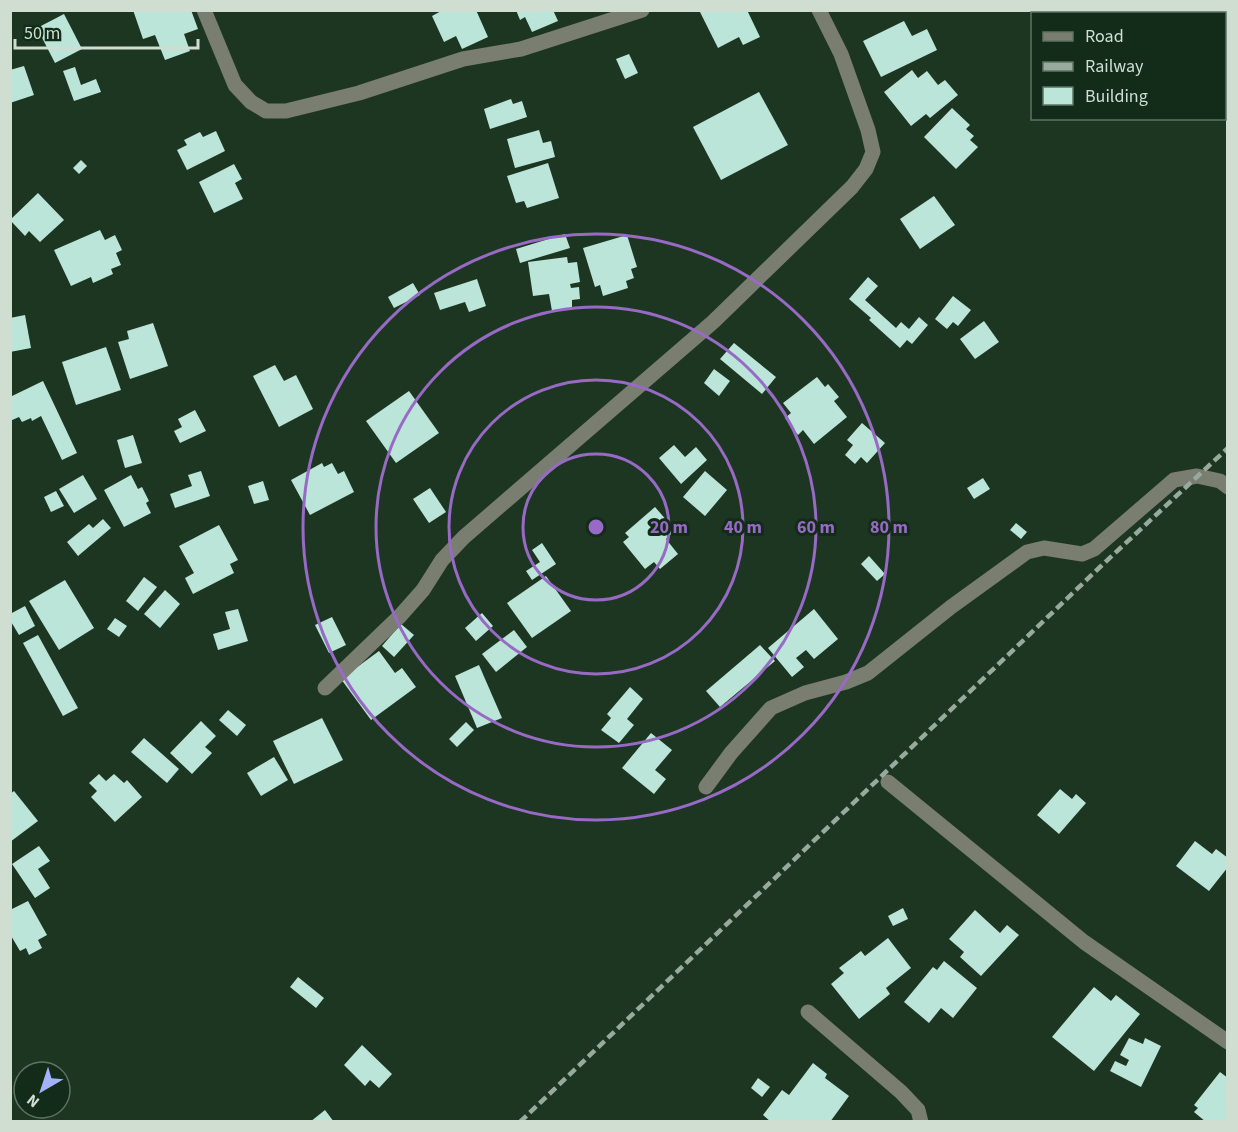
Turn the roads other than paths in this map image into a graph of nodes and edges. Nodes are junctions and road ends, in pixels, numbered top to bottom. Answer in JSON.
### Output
{"nodes":[{"id":1,"x":204,"y":10,"type":"edge"},
{"id":2,"x":642,"y":10,"type":"edge"},
{"id":3,"x":819,"y":10,"type":"edge"},
{"id":4,"x":1227,"y":487,"type":"edge"},
{"id":5,"x":325,"y":688,"type":"dead end"},
{"id":6,"x":888,"y":782,"type":"dead end"},
{"id":7,"x":706,"y":787,"type":"dead end"},
{"id":8,"x":808,"y":1012,"type":"dead end"},
{"id":9,"x":1227,"y":1042,"type":"edge"},
{"id":10,"x":921,"y":1122,"type":"edge"}],
"edges":[{"from":1,"to":2,"type":"street"},
{"from":3,"to":5,"type":"street"},
{"from":4,"to":7,"type":"street"},
{"from":6,"to":9,"type":"street"},
{"from":8,"to":10,"type":"street"}]}
